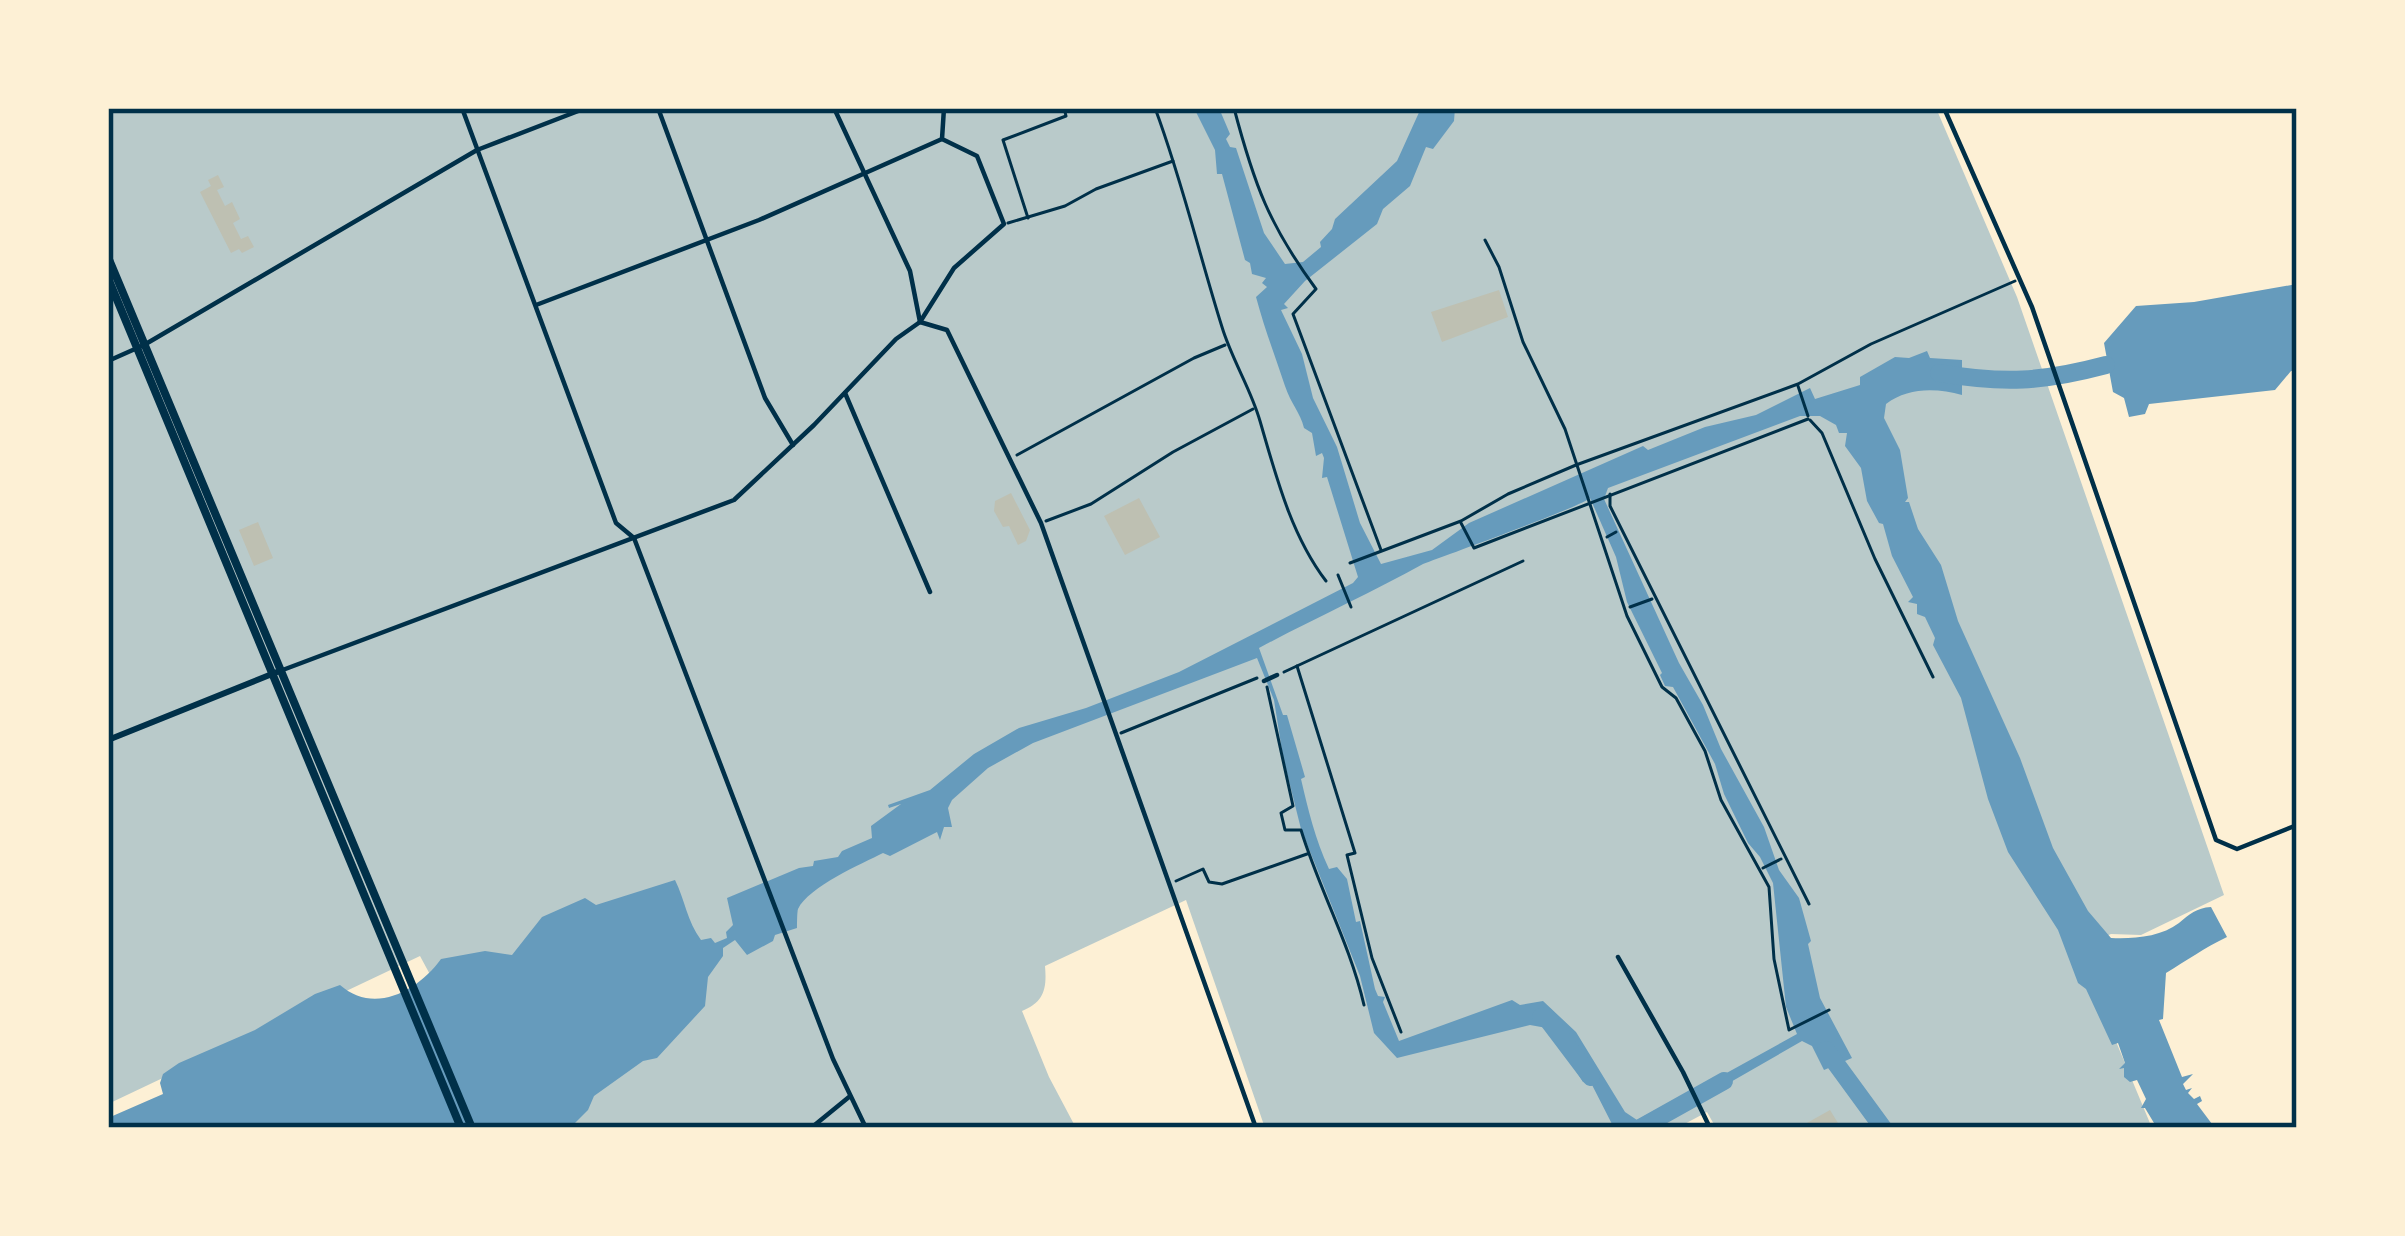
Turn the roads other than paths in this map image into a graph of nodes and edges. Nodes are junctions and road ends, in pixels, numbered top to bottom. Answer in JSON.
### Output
{"nodes":[{"id":1,"x":462,"y":108,"type":"edge"},
{"id":2,"x":586,"y":108,"type":"edge"},
{"id":3,"x":658,"y":108,"type":"edge"},
{"id":4,"x":834,"y":108,"type":"edge"},
{"id":5,"x":944,"y":108,"type":"edge"},
{"id":6,"x":1944,"y":108,"type":"edge"},
{"id":7,"x":942,"y":139,"type":"junction"},
{"id":8,"x":477,"y":150,"type":"junction"},
{"id":9,"x":865,"y":175,"type":"junction"},
{"id":10,"x":706,"y":240,"type":"junction"},
{"id":11,"x":108,"y":257,"type":"edge"},
{"id":12,"x":108,"y":278,"type":"edge"},
{"id":13,"x":535,"y":305,"type":"junction"},
{"id":14,"x":920,"y":322,"type":"junction"},
{"id":15,"x":141,"y":347,"type":"junction"},
{"id":16,"x":108,"y":361,"type":"edge"},
{"id":17,"x":845,"y":393,"type":"junction"},
{"id":18,"x":794,"y":445,"type":"junction"},
{"id":19,"x":634,"y":538,"type":"junction"},
{"id":20,"x":930,"y":592,"type":"dead end"},
{"id":21,"x":275,"y":673,"type":"junction"},
{"id":22,"x":1277,"y":675,"type":"road end"},
{"id":23,"x":1264,"y":681,"type":"road end"},
{"id":24,"x":108,"y":740,"type":"edge"},
{"id":25,"x":2297,"y":825,"type":"edge"},
{"id":26,"x":1618,"y":957,"type":"dead end"},
{"id":27,"x":850,"y":1096,"type":"junction"},
{"id":28,"x":1706,"y":1127,"type":"edge"},
{"id":29,"x":461,"y":1128,"type":"edge"},
{"id":30,"x":472,"y":1128,"type":"edge"},
{"id":31,"x":812,"y":1128,"type":"edge"},
{"id":32,"x":866,"y":1128,"type":"edge"},
{"id":33,"x":1256,"y":1128,"type":"edge"}],
"edges":[{"from":1,"to":8,"type":"street"},
{"from":2,"to":8,"type":"street"},
{"from":3,"to":10,"type":"street"},
{"from":4,"to":9,"type":"street"},
{"from":5,"to":7,"type":"street"},
{"from":6,"to":25,"type":"street"},
{"from":7,"to":9,"type":"street"},
{"from":7,"to":14,"type":"street"},
{"from":8,"to":13,"type":"street"},
{"from":8,"to":15,"type":"street"},
{"from":9,"to":10,"type":"street"},
{"from":9,"to":14,"type":"street"},
{"from":10,"to":13,"type":"street"},
{"from":10,"to":18,"type":"street"},
{"from":11,"to":15,"type":"main road"},
{"from":12,"to":15,"type":"main road"},
{"from":13,"to":19,"type":"street"},
{"from":14,"to":17,"type":"street"},
{"from":14,"to":33,"type":"street"},
{"from":15,"to":16,"type":"street"},
{"from":15,"to":21,"type":"main road"},
{"from":17,"to":18,"type":"street"},
{"from":17,"to":20,"type":"street"},
{"from":18,"to":19,"type":"street"},
{"from":19,"to":21,"type":"street"},
{"from":19,"to":27,"type":"street"},
{"from":21,"to":24,"type":"street"},
{"from":21,"to":29,"type":"main road"},
{"from":21,"to":30,"type":"main road"},
{"from":22,"to":23,"type":"street"},
{"from":26,"to":28,"type":"street"},
{"from":27,"to":31,"type":"street"},
{"from":27,"to":32,"type":"street"}]}
